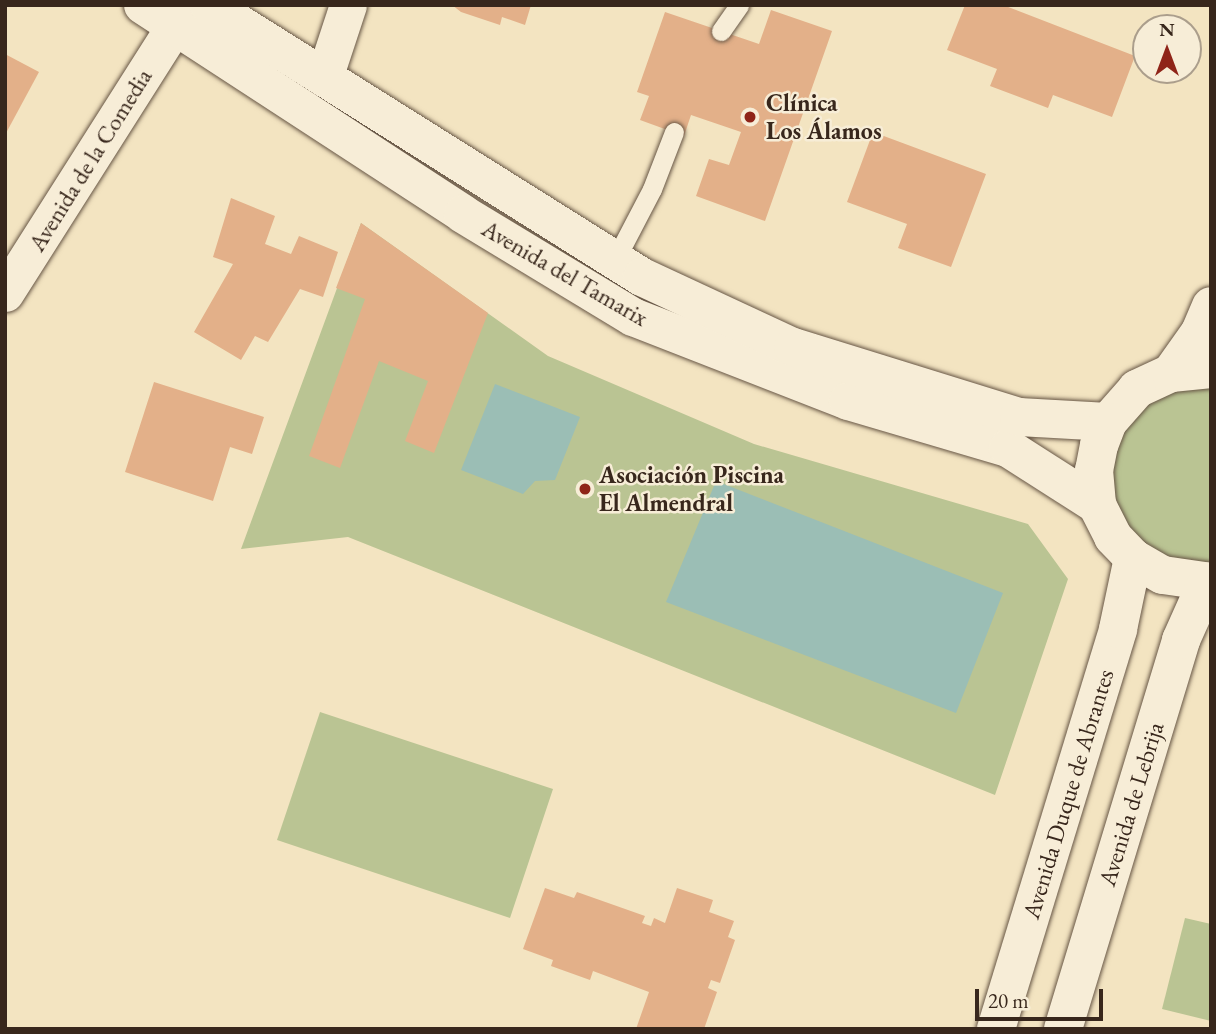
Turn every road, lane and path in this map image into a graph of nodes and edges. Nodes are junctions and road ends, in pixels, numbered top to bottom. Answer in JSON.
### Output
{"nodes":[{"id":1,"x":143,"y":5,"type":"edge"},
{"id":2,"x":209,"y":5,"type":"edge"},
{"id":3,"x":348,"y":5,"type":"edge"},
{"id":4,"x":739,"y":5,"type":"edge"},
{"id":5,"x":181,"y":16,"type":"edge"},
{"id":6,"x":721,"y":32,"type":"dead end"},
{"id":7,"x":324,"y":78,"type":"junction"},
{"id":8,"x":674,"y":132,"type":"dead end"},
{"id":9,"x":615,"y":260,"type":"junction"},
{"id":10,"x":5,"y":293,"type":"edge"},
{"id":11,"x":1211,"y":306,"type":"edge"},
{"id":12,"x":1211,"y":369,"type":"edge"},
{"id":13,"x":1171,"y":373,"type":"junction"},
{"id":14,"x":1108,"y":422,"type":"junction"},
{"id":15,"x":1097,"y":505,"type":"junction"},
{"id":16,"x":1133,"y":558,"type":"junction"},
{"id":17,"x":1209,"y":582,"type":"edge"},
{"id":18,"x":996,"y":1029,"type":"edge"},
{"id":19,"x":1063,"y":1029,"type":"edge"}],
"edges":[{"from":1,"to":5,"type":"street","name":"Avenida del Tamarix"},
{"from":2,"to":7,"type":"street","name":"Avenida del Tamarix"},
{"from":3,"to":7,"type":"street"},
{"from":4,"to":6,"type":"lane"},
{"from":5,"to":10,"type":"street","name":"Avenida de la Comedia"},
{"from":5,"to":15,"type":"street","name":"Avenida del Tamarix"},
{"from":7,"to":9,"type":"street","name":"Avenida del Tamarix"},
{"from":8,"to":9,"type":"lane"},
{"from":9,"to":14,"type":"street","name":"Avenida del Tamarix"},
{"from":11,"to":13,"type":"street"},
{"from":12,"to":13,"type":"street"},
{"from":13,"to":14,"type":"street"},
{"from":14,"to":15,"type":"street"},
{"from":15,"to":16,"type":"street"},
{"from":16,"to":17,"type":"street"},
{"from":16,"to":18,"type":"street","name":"Avenida Duque de Abrantes"},
{"from":17,"to":19,"type":"street","name":"Avenida de Lebrija"}]}
